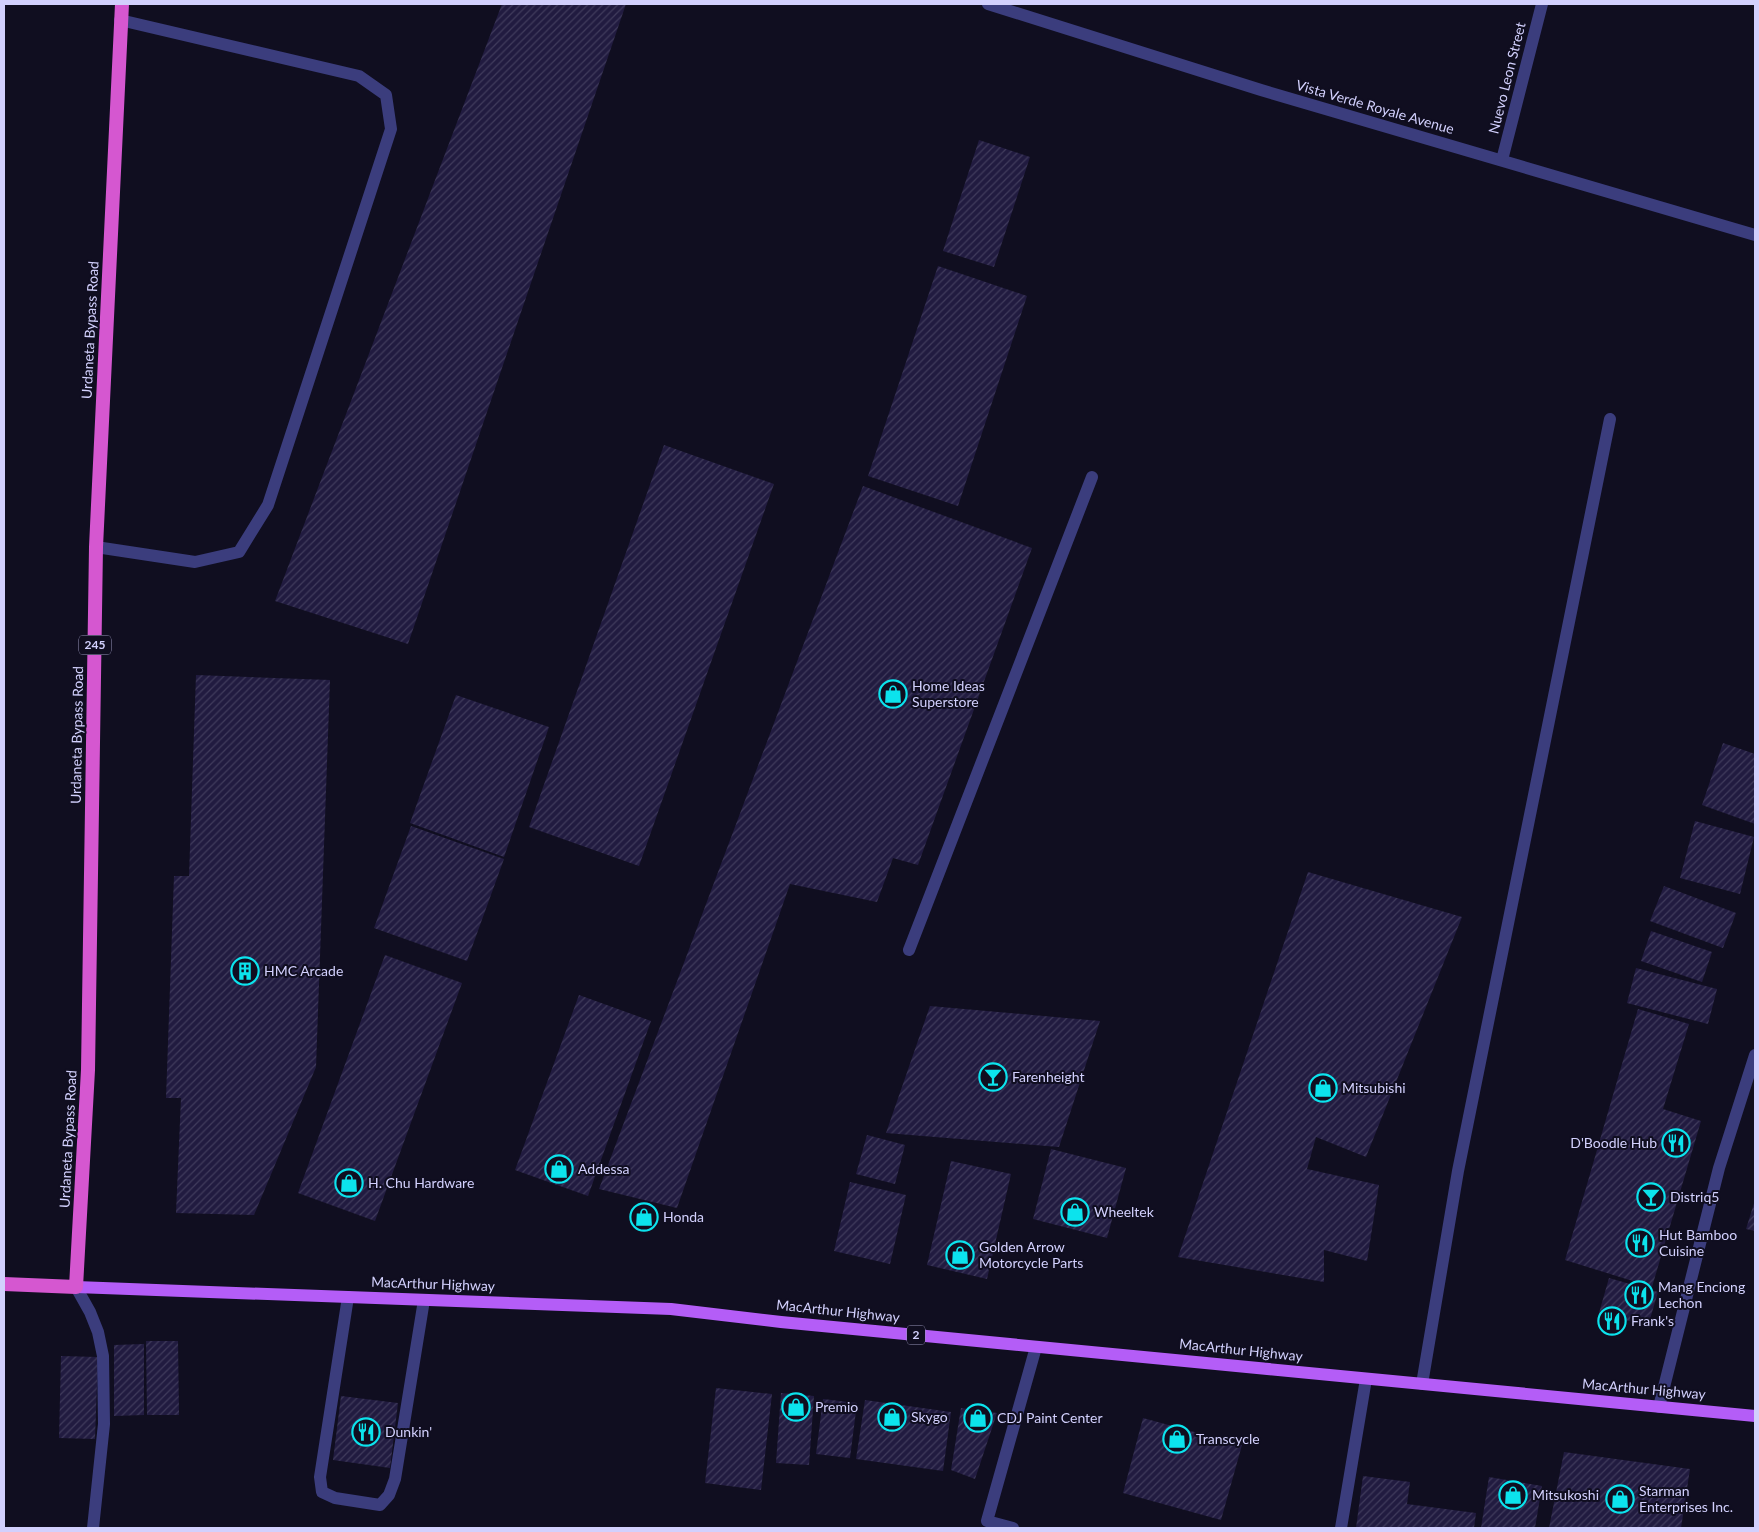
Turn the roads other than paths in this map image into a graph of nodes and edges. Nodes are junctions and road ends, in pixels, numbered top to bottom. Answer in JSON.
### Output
{"nodes":[{"id":1,"x":122,"y":4,"type":"edge"},
{"id":2,"x":988,"y":4,"type":"edge"},
{"id":3,"x":1542,"y":4,"type":"edge"},
{"id":4,"x":1017,"y":8,"type":"edge"},
{"id":5,"x":120,"y":20,"type":"junction"},
{"id":6,"x":1502,"y":160,"type":"junction"},
{"id":7,"x":1755,"y":235,"type":"edge"},
{"id":8,"x":1610,"y":419,"type":"dead end"},
{"id":9,"x":1092,"y":477,"type":"dead end"},
{"id":10,"x":96,"y":547,"type":"junction"},
{"id":11,"x":909,"y":950,"type":"dead end"},
{"id":12,"x":1755,"y":1055,"type":"edge"},
{"id":13,"x":4,"y":1284,"type":"edge"},
{"id":14,"x":76,"y":1287,"type":"junction"},
{"id":15,"x":348,"y":1297,"type":"junction"},
{"id":16,"x":424,"y":1300,"type":"junction"},
{"id":17,"x":1036,"y":1347,"type":"junction"},
{"id":18,"x":1366,"y":1379,"type":"junction"},
{"id":19,"x":1422,"y":1384,"type":"junction"},
{"id":20,"x":1659,"y":1407,"type":"junction"},
{"id":21,"x":1755,"y":1416,"type":"edge"},
{"id":22,"x":93,"y":1528,"type":"edge"},
{"id":23,"x":1013,"y":1528,"type":"edge"},
{"id":24,"x":1341,"y":1528,"type":"edge"}],
"edges":[{"from":1,"to":5,"type":"highway","name":"Urdaneta Bypass Road","number":"245"},
{"from":2,"to":4,"type":"street","name":"Vista Verde Royale Avenue"},
{"from":3,"to":6,"type":"street","name":"Nuevo Leon Street"},
{"from":4,"to":6,"type":"street","name":"Vista Verde Royale Avenue"},
{"from":5,"to":10,"type":"highway","name":"Urdaneta Bypass Road","number":"245"},
{"from":5,"to":10,"type":"street"},
{"from":6,"to":7,"type":"street","name":"Vista Verde Royale Avenue"},
{"from":8,"to":19,"type":"street"},
{"from":9,"to":11,"type":"street"},
{"from":10,"to":14,"type":"highway","name":"Urdaneta Bypass Road","number":"245"},
{"from":12,"to":20,"type":"street"},
{"from":13,"to":14,"type":"highway","name":"MacArthur Highway","number":"2"},
{"from":14,"to":15,"type":"main road","name":"MacArthur Highway","number":"2"},
{"from":14,"to":22,"type":"street"},
{"from":15,"to":16,"type":"main road","name":"MacArthur Highway","number":"2"},
{"from":15,"to":16,"type":"street"},
{"from":16,"to":17,"type":"main road","name":"MacArthur Highway","number":"2"},
{"from":17,"to":18,"type":"main road","name":"MacArthur Highway","number":"2"},
{"from":17,"to":23,"type":"street"},
{"from":18,"to":19,"type":"main road","name":"MacArthur Highway","number":"2"},
{"from":18,"to":24,"type":"street"},
{"from":19,"to":20,"type":"main road","name":"MacArthur Highway","number":"2"},
{"from":20,"to":21,"type":"main road","name":"MacArthur Highway","number":"2"}]}
